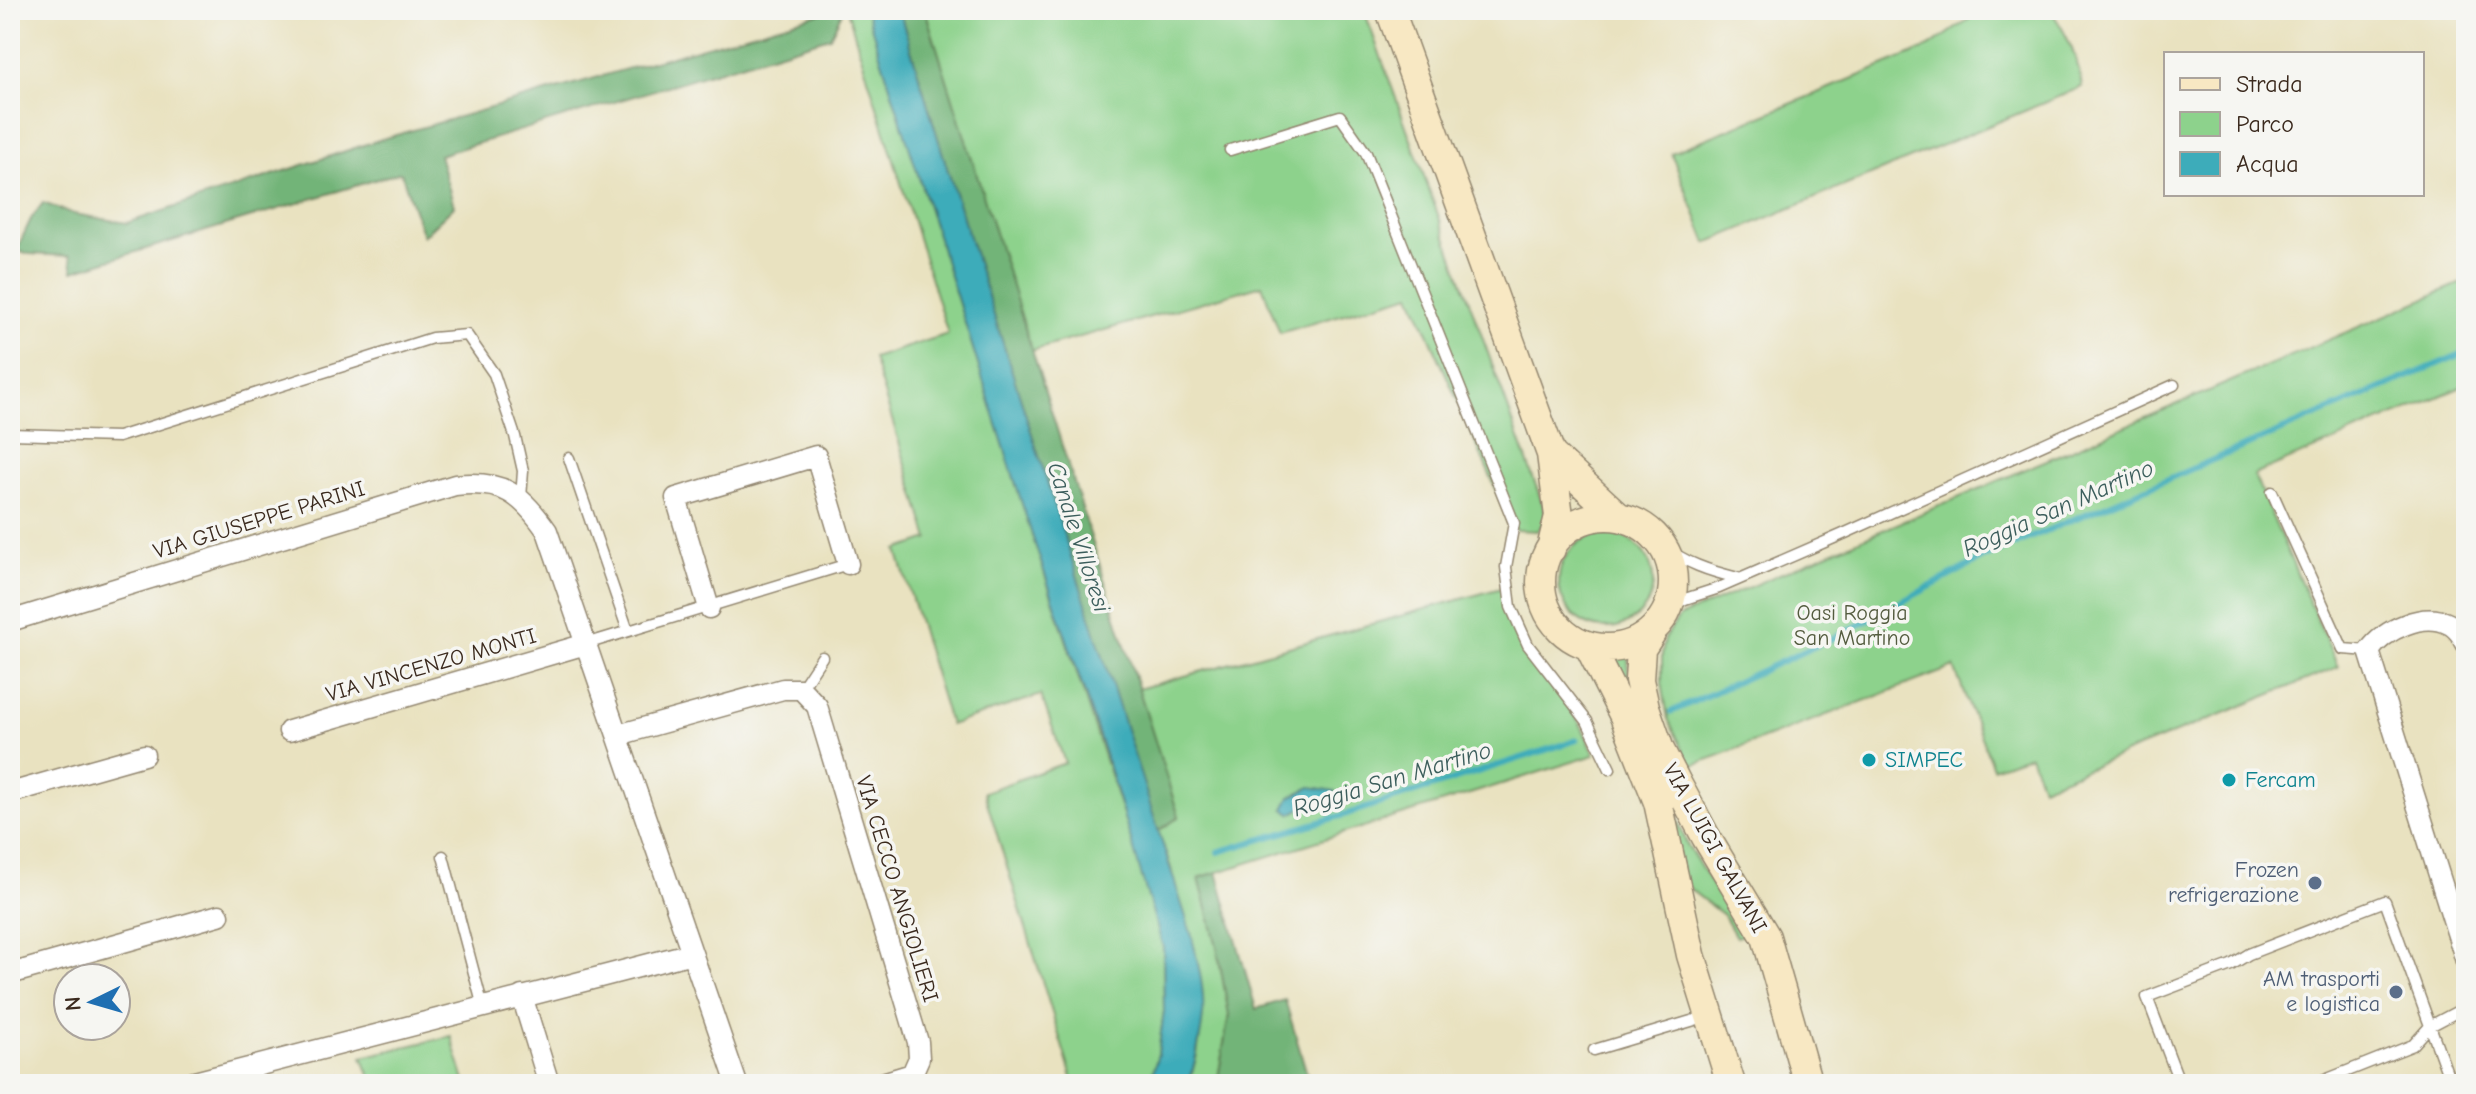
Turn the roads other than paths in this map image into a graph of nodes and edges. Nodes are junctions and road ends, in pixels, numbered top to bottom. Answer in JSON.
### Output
{"nodes":[{"id":1,"x":1390,"y":10,"type":"edge"},
{"id":2,"x":1230,"y":150,"type":"dead end"},
{"id":3,"x":2174,"y":385,"type":"dead end"},
{"id":4,"x":10,"y":434,"type":"edge"},
{"id":5,"x":1551,"y":454,"type":"junction"},
{"id":6,"x":569,"y":458,"type":"dead end"},
{"id":7,"x":2272,"y":492,"type":"dead end"},
{"id":8,"x":520,"y":500,"type":"junction"},
{"id":9,"x":1619,"y":517,"type":"junction"},
{"id":10,"x":1662,"y":545,"type":"junction"},
{"id":11,"x":1551,"y":549,"type":"junction"},
{"id":12,"x":848,"y":564,"type":"joint"},
{"id":13,"x":1738,"y":578,"type":"junction"},
{"id":14,"x":709,"y":608,"type":"junction"},
{"id":15,"x":1660,"y":620,"type":"junction"},
{"id":16,"x":10,"y":621,"type":"edge"},
{"id":17,"x":628,"y":631,"type":"junction"},
{"id":18,"x":2466,"y":643,"type":"edge"},
{"id":19,"x":586,"y":644,"type":"junction"},
{"id":20,"x":1589,"y":646,"type":"junction"},
{"id":21,"x":2369,"y":651,"type":"junction"},
{"id":22,"x":822,"y":657,"type":"dead end"},
{"id":23,"x":801,"y":689,"type":"junction"},
{"id":24,"x":1634,"y":711,"type":"junction"},
{"id":25,"x":289,"y":731,"type":"dead end"},
{"id":26,"x":618,"y":735,"type":"junction"},
{"id":27,"x":144,"y":755,"type":"dead end"},
{"id":28,"x":1610,"y":769,"type":"dead end"},
{"id":29,"x":10,"y":793,"type":"edge"},
{"id":30,"x":443,"y":856,"type":"dead end"},
{"id":31,"x":219,"y":915,"type":"dead end"},
{"id":32,"x":692,"y":953,"type":"junction"},
{"id":33,"x":2466,"y":961,"type":"edge"},
{"id":34,"x":10,"y":974,"type":"edge"},
{"id":35,"x":522,"y":996,"type":"junction"},
{"id":36,"x":483,"y":1007,"type":"junction"},
{"id":37,"x":2466,"y":1007,"type":"edge"},
{"id":38,"x":1710,"y":1016,"type":"junction"},
{"id":39,"x":2430,"y":1026,"type":"junction"},
{"id":40,"x":1594,"y":1050,"type":"dead end"},
{"id":41,"x":238,"y":1078,"type":"edge"},
{"id":42,"x":187,"y":1084,"type":"edge"},
{"id":43,"x":549,"y":1084,"type":"edge"},
{"id":44,"x":737,"y":1084,"type":"edge"},
{"id":45,"x":879,"y":1084,"type":"edge"},
{"id":46,"x":1731,"y":1084,"type":"edge"},
{"id":47,"x":1808,"y":1084,"type":"edge"},
{"id":48,"x":2180,"y":1084,"type":"edge"},
{"id":49,"x":2315,"y":1084,"type":"edge"},
{"id":50,"x":2451,"y":1084,"type":"edge"}],
"edges":[{"from":1,"to":5,"type":"main road"},
{"from":2,"to":28,"type":"lane"},
{"from":3,"to":13,"type":"lane"},
{"from":4,"to":8,"type":"lane"},
{"from":5,"to":9,"type":"main road"},
{"from":5,"to":11,"type":"main road"},
{"from":6,"to":17,"type":"lane"},
{"from":7,"to":21,"type":"lane"},
{"from":8,"to":16,"type":"street","name":"VIA GIUSEPPE PARINI"},
{"from":8,"to":19,"type":"street","name":"VIA GIUSEPPE PARINI"},
{"from":9,"to":10,"type":"main road"},
{"from":9,"to":11,"type":"main road"},
{"from":10,"to":13,"type":"lane"},
{"from":10,"to":15,"type":"main road"},
{"from":11,"to":20,"type":"main road"},
{"from":12,"to":14,"type":"lane"},
{"from":12,"to":14,"type":"street"},
{"from":13,"to":15,"type":"lane"},
{"from":14,"to":17,"type":"lane"},
{"from":15,"to":20,"type":"main road"},
{"from":15,"to":24,"type":"main road"},
{"from":17,"to":19,"type":"lane"},
{"from":18,"to":21,"type":"street"},
{"from":19,"to":25,"type":"street","name":"VIA VINCENZO MONTI"},
{"from":19,"to":26,"type":"street","name":"VIA GIUSEPPE PARINI"},
{"from":20,"to":24,"type":"main road"},
{"from":21,"to":33,"type":"street"},
{"from":22,"to":23,"type":"lane"},
{"from":23,"to":26,"type":"street"},
{"from":23,"to":45,"type":"street","name":"VIA CECCO ANGIOLIERI"},
{"from":24,"to":38,"type":"main road","name":"VIA LUIGI GALVANI"},
{"from":24,"to":47,"type":"main road","name":"VIA LUIGI GALVANI"},
{"from":26,"to":32,"type":"street","name":"VIA GIUSEPPE PARINI"},
{"from":27,"to":29,"type":"street"},
{"from":30,"to":36,"type":"lane"},
{"from":31,"to":34,"type":"street"},
{"from":32,"to":35,"type":"street"},
{"from":32,"to":44,"type":"street","name":"VIA GIUSEPPE PARINI"},
{"from":35,"to":36,"type":"street"},
{"from":35,"to":43,"type":"street"},
{"from":36,"to":41,"type":"street"},
{"from":37,"to":39,"type":"lane"},
{"from":38,"to":40,"type":"lane"},
{"from":38,"to":46,"type":"main road","name":"VIA LUIGI GALVANI"},
{"from":39,"to":48,"type":"lane"},
{"from":39,"to":49,"type":"lane"},
{"from":39,"to":50,"type":"lane"},
{"from":41,"to":42,"type":"street"}]}
